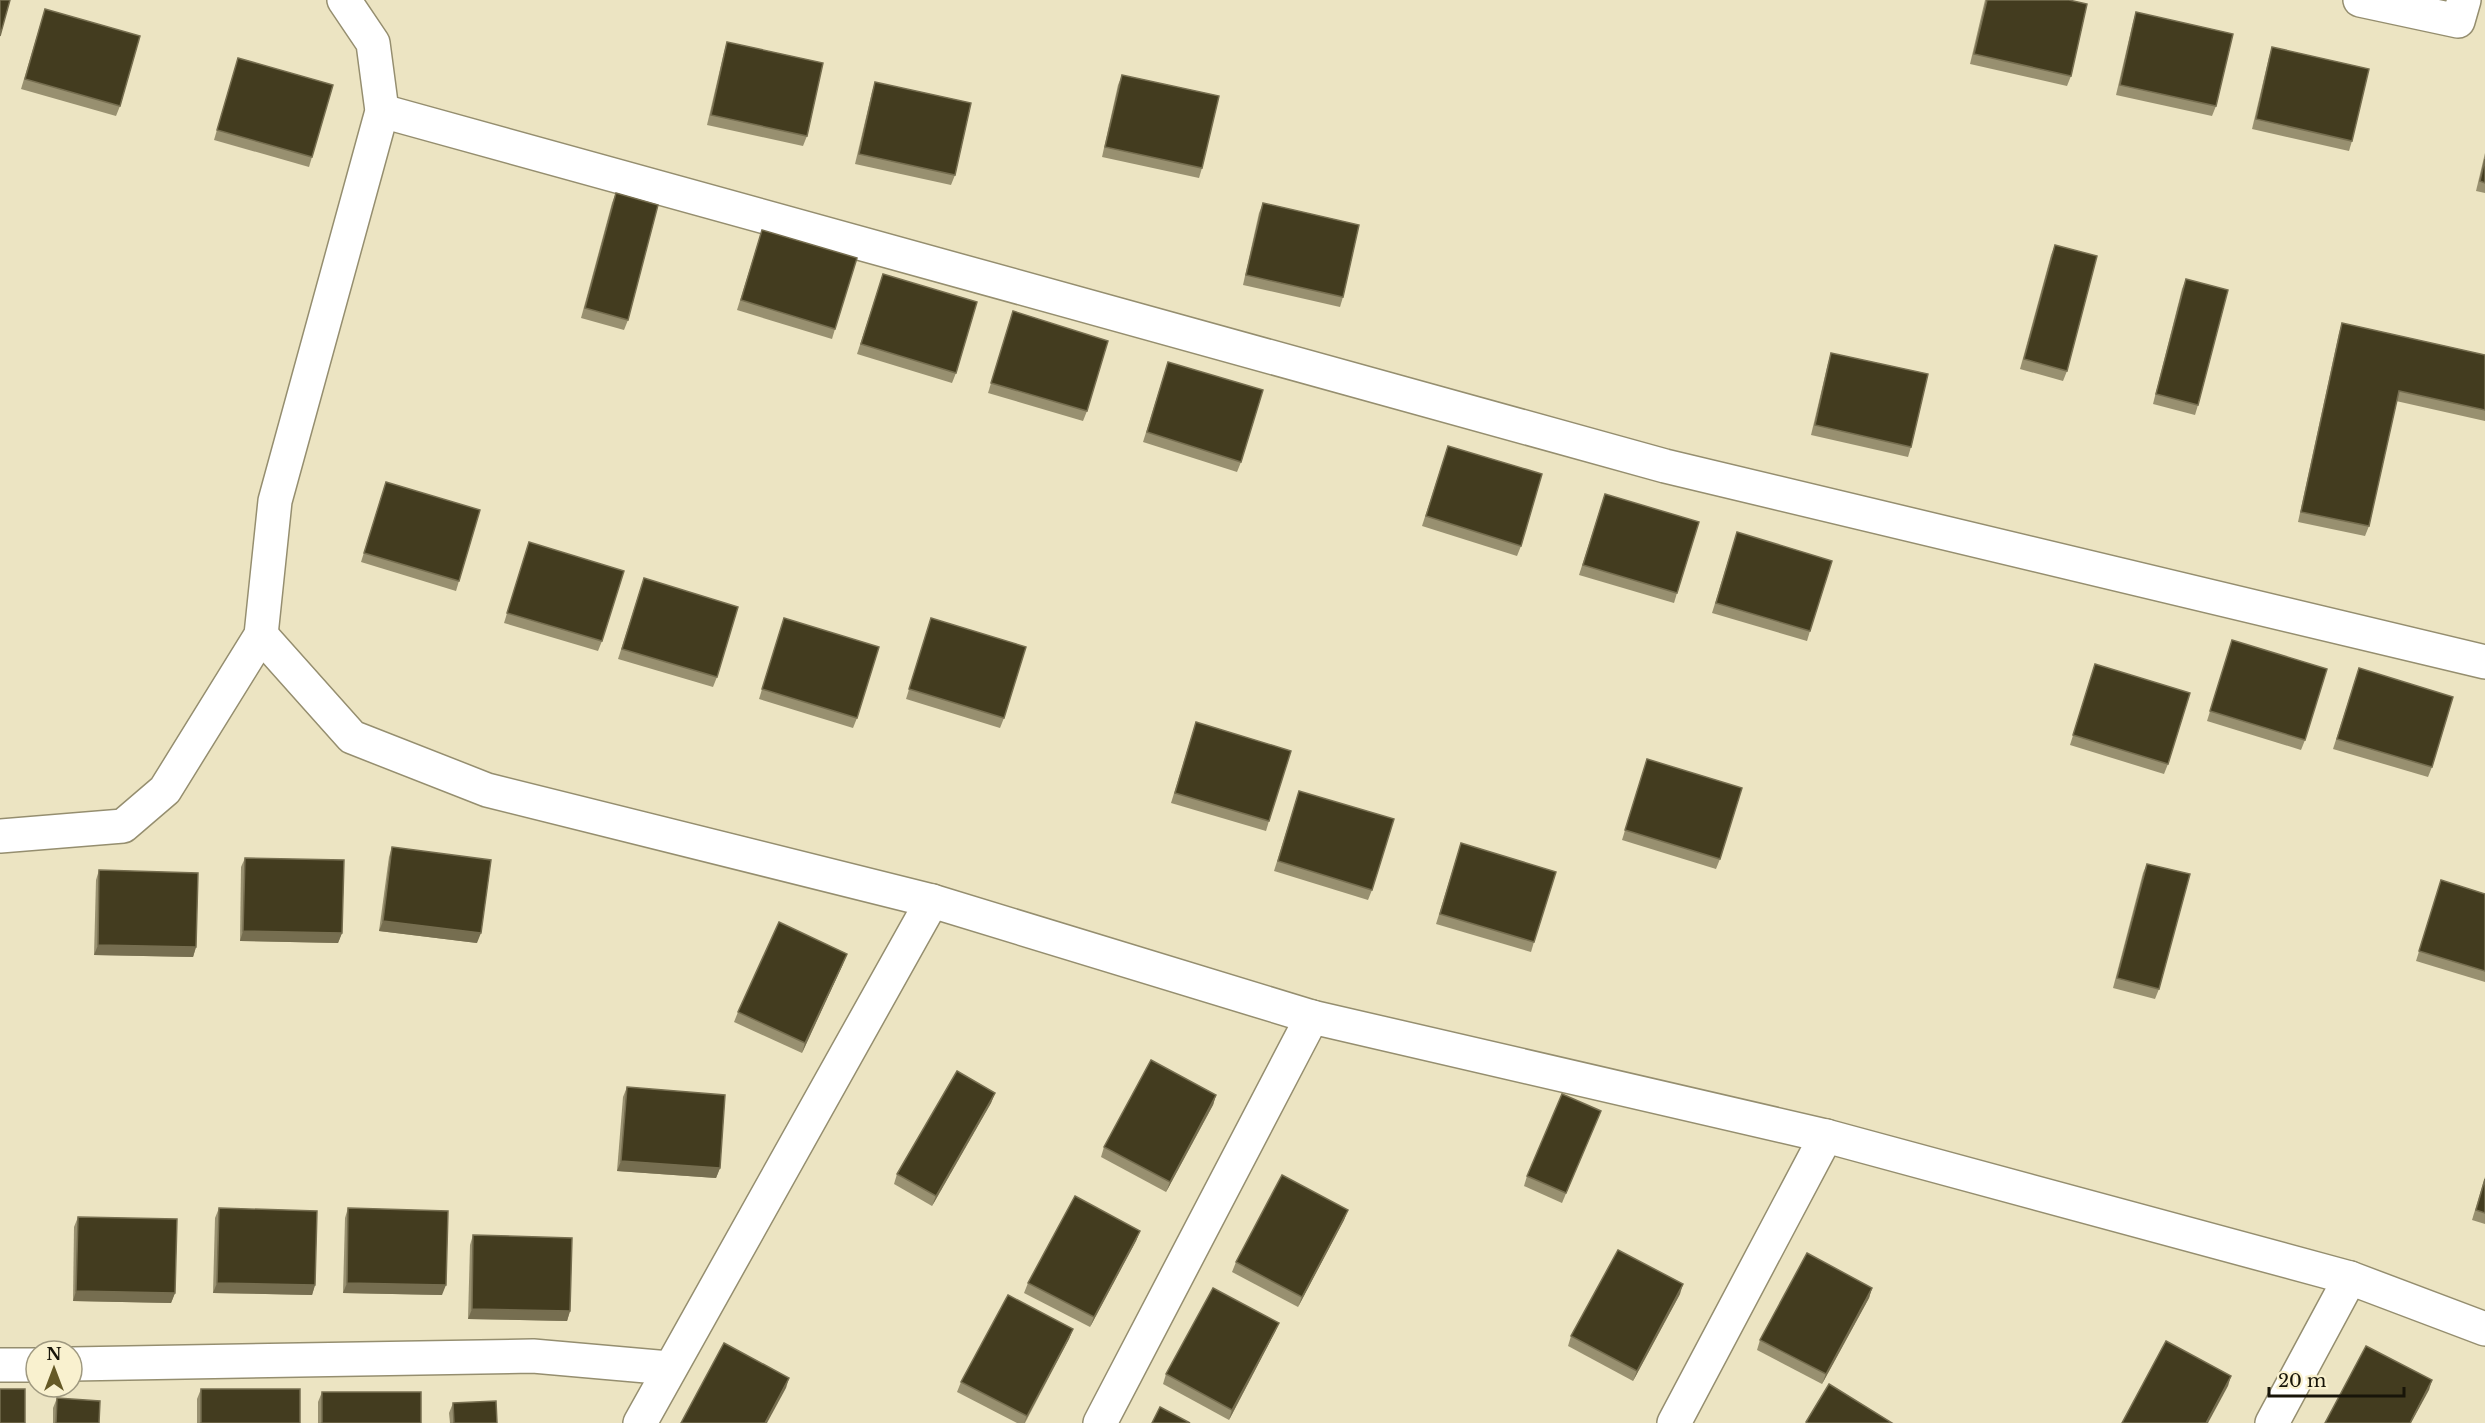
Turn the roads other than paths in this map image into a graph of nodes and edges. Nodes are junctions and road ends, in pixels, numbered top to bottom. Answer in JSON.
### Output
{"nodes":[{"id":1,"x":344,"y":0,"type":"edge"},
{"id":2,"x":2360,"y":0,"type":"edge"},
{"id":3,"x":2464,"y":0,"type":"edge"},
{"id":4,"x":382,"y":111,"type":"junction"},
{"id":5,"x":261,"y":635,"type":"junction"},
{"id":6,"x":2485,"y":662,"type":"edge"},
{"id":7,"x":0,"y":836,"type":"edge"},
{"id":8,"x":932,"y":901,"type":"junction"},
{"id":9,"x":1312,"y":1017,"type":"junction"},
{"id":10,"x":1826,"y":1136,"type":"junction"},
{"id":11,"x":2350,"y":1278,"type":"junction"},
{"id":12,"x":2485,"y":1329,"type":"edge"},
{"id":13,"x":84,"y":1364,"type":"edge"},
{"id":14,"x":0,"y":1365,"type":"edge"},
{"id":15,"x":24,"y":1365,"type":"edge"},
{"id":16,"x":669,"y":1368,"type":"junction"},
{"id":17,"x":640,"y":1423,"type":"edge"},
{"id":18,"x":1100,"y":1423,"type":"edge"},
{"id":19,"x":1674,"y":1423,"type":"edge"},
{"id":20,"x":2272,"y":1423,"type":"edge"}],
"edges":[{"from":1,"to":4,"type":"street"},
{"from":2,"to":3,"type":"street"},
{"from":4,"to":5,"type":"street"},
{"from":4,"to":6,"type":"street"},
{"from":5,"to":7,"type":"street"},
{"from":5,"to":8,"type":"street"},
{"from":8,"to":9,"type":"street"},
{"from":8,"to":16,"type":"street"},
{"from":9,"to":10,"type":"street"},
{"from":9,"to":18,"type":"street"},
{"from":10,"to":11,"type":"street"},
{"from":10,"to":19,"type":"street"},
{"from":11,"to":12,"type":"street"},
{"from":11,"to":20,"type":"street"},
{"from":13,"to":16,"type":"street"},
{"from":14,"to":15,"type":"street"},
{"from":16,"to":17,"type":"street"}]}
